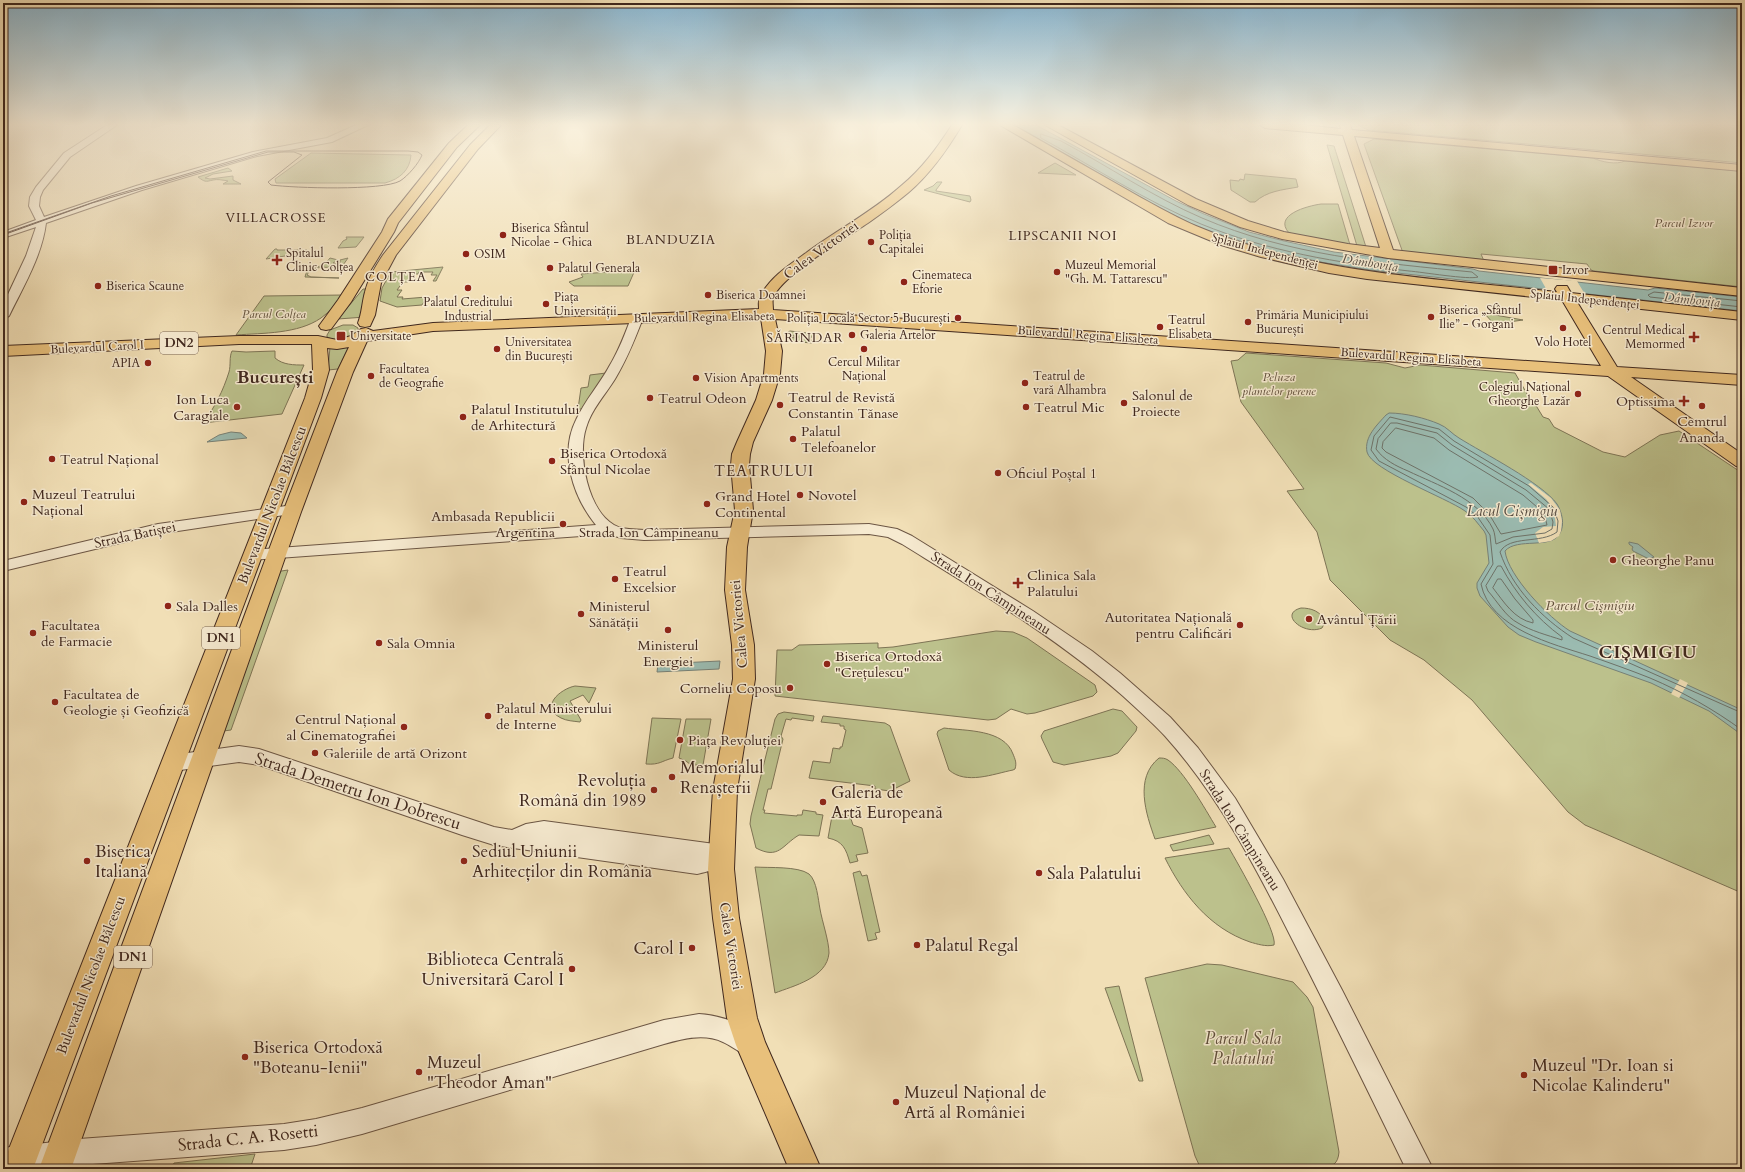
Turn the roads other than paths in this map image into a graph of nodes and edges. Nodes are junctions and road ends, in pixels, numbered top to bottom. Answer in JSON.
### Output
{"nodes":[{"id":1,"x":46,"y":180,"type":"edge"},
{"id":2,"x":169,"y":180,"type":"edge"},
{"id":3,"x":427,"y":180,"type":"edge"},
{"id":4,"x":433,"y":180,"type":"edge"},
{"id":5,"x":441,"y":180,"type":"edge"},
{"id":6,"x":449,"y":180,"type":"edge"},
{"id":7,"x":916,"y":180,"type":"edge"},
{"id":8,"x":1101,"y":180,"type":"edge"},
{"id":9,"x":1151,"y":180,"type":"edge"},
{"id":10,"x":1359,"y":180,"type":"edge"},
{"id":11,"x":1359,"y":180,"type":"edge"},
{"id":12,"x":41,"y":221,"type":"junction"},
{"id":13,"x":405,"y":225,"type":"junction"},
{"id":14,"x":388,"y":232,"type":"junction"},
{"id":15,"x":3,"y":235,"type":"edge"},
{"id":16,"x":1382,"y":253,"type":"junction"},
{"id":17,"x":1555,"y":276,"type":"junction"},
{"id":18,"x":1742,"y":292,"type":"edge"},
{"id":19,"x":1565,"y":296,"type":"junction"},
{"id":20,"x":767,"y":314,"type":"junction"},
{"id":21,"x":3,"y":316,"type":"edge"},
{"id":22,"x":1742,"y":316,"type":"edge"},
{"id":23,"x":637,"y":318,"type":"junction"},
{"id":24,"x":356,"y":325,"type":"junction"},
{"id":25,"x":326,"y":326,"type":"junction"},
{"id":26,"x":239,"y":340,"type":"junction"},
{"id":27,"x":319,"y":340,"type":"junction"},
{"id":28,"x":3,"y":351,"type":"edge"},
{"id":29,"x":1612,"y":371,"type":"junction"},
{"id":30,"x":1742,"y":380,"type":"edge"},
{"id":31,"x":1742,"y":462,"type":"edge"},
{"id":32,"x":293,"y":510,"type":"junction"},
{"id":33,"x":269,"y":513,"type":"junction"},
{"id":34,"x":610,"y":529,"type":"junction"},
{"id":35,"x":739,"y":532,"type":"junction"},
{"id":36,"x":278,"y":553,"type":"junction"},
{"id":37,"x":252,"y":555,"type":"junction"},
{"id":38,"x":3,"y":566,"type":"edge"},
{"id":39,"x":204,"y":759,"type":"junction"},
{"id":40,"x":173,"y":763,"type":"junction"},
{"id":41,"x":722,"y":854,"type":"junction"},
{"id":42,"x":752,"y":1046,"type":"junction"},
{"id":43,"x":58,"y":1162,"type":"edge"},
{"id":44,"x":13,"y":1163,"type":"edge"},
{"id":45,"x":804,"y":1169,"type":"edge"},
{"id":46,"x":1420,"y":1169,"type":"edge"}],
"edges":[{"from":1,"to":12,"type":"street"},
{"from":2,"to":12,"type":"street"},
{"from":3,"to":14,"type":"main road"},
{"from":4,"to":13,"type":"main road"},
{"from":5,"to":13,"type":"main road"},
{"from":6,"to":13,"type":"main road"},
{"from":7,"to":20,"type":"main road","name":"Calea Victoriei"},
{"from":8,"to":19,"type":"main road","name":"Splaiul Independenței"},
{"from":9,"to":16,"type":"main road","name":"Splaiul Independenței"},
{"from":10,"to":16,"type":"main road"},
{"from":11,"to":16,"type":"main road"},
{"from":12,"to":15,"type":"street"},
{"from":12,"to":21,"type":"street"},
{"from":13,"to":14,"type":"main road"},
{"from":13,"to":24,"type":"main road","name":"Bulevardul Nicolae Bălcescu"},
{"from":14,"to":25,"type":"main road"},
{"from":16,"to":17,"type":"main road","name":"Splaiul Independenței"},
{"from":17,"to":18,"type":"main road","name":"Splaiul Independenței"},
{"from":17,"to":19,"type":"main road"},
{"from":19,"to":22,"type":"main road","name":"Splaiul Independenței"},
{"from":19,"to":29,"type":"main road"},
{"from":20,"to":23,"type":"main road","name":"Bulevardul Regina Elisabeta"},
{"from":20,"to":29,"type":"main road","name":"Bulevardul Regina Elisabeta"},
{"from":20,"to":35,"type":"main road","name":"Calea Victoriei"},
{"from":23,"to":24,"type":"main road","name":"Bulevardul Regina Elisabeta"},
{"from":23,"to":34,"type":"street"},
{"from":24,"to":25,"type":"main road"},
{"from":24,"to":27,"type":"main road"},
{"from":24,"to":32,"type":"main road","name":"Bulevardul Nicolae Bălcescu","number":"DN1"},
{"from":25,"to":26,"type":"main road","name":"Bulevardul Carol I","number":"DN2"},
{"from":25,"to":27,"type":"main road"},
{"from":26,"to":27,"type":"main road","name":"Bulevardul Carol I","number":"DN2"},
{"from":26,"to":28,"type":"main road","name":"Bulevardul Carol I","number":"DN2"},
{"from":27,"to":33,"type":"main road","name":"Bulevardul Nicolae Bălcescu","number":"DN1"},
{"from":29,"to":30,"type":"main road","name":"Bulevardul Regina Elisabeta"},
{"from":29,"to":31,"type":"main road"},
{"from":32,"to":33,"type":"street","name":"Strada Batiștei"},
{"from":32,"to":36,"type":"main road","name":"Bulevardul Nicolae Bălcescu","number":"DN1"},
{"from":33,"to":37,"type":"main road","name":"Bulevardul Nicolae Bălcescu","number":"DN1"},
{"from":33,"to":38,"type":"street","name":"Strada Batiștei"},
{"from":34,"to":35,"type":"street","name":"Strada Ion Câmpineanu"},
{"from":34,"to":36,"type":"street","name":"Strada Ion Câmpineanu"},
{"from":35,"to":41,"type":"main road","name":"Calea Victoriei"},
{"from":35,"to":46,"type":"street","name":"Strada Ion Câmpineanu"},
{"from":36,"to":37,"type":"street","name":"Strada Ion Câmpineanu"},
{"from":36,"to":39,"type":"main road","name":"Bulevardul Nicolae Bălcescu","number":"DN1"},
{"from":37,"to":40,"type":"main road","name":"Bulevardul Nicolae Bălcescu","number":"DN1"},
{"from":39,"to":40,"type":"street","name":"Strada Demetru Ion Dobrescu"},
{"from":39,"to":41,"type":"street","name":"Strada Demetru Ion Dobrescu"},
{"from":39,"to":43,"type":"main road","name":"Bulevardul Nicolae Bălcescu","number":"DN1"},
{"from":40,"to":44,"type":"main road","name":"Bulevardul Nicolae Bălcescu","number":"DN1"},
{"from":41,"to":42,"type":"main road","name":"Calea Victoriei"},
{"from":42,"to":43,"type":"street","name":"Strada C. A. Rosetti"},
{"from":42,"to":45,"type":"main road","name":"Calea Victoriei"},
{"from":43,"to":44,"type":"street","name":"Strada C. A. Rosetti"}]}
